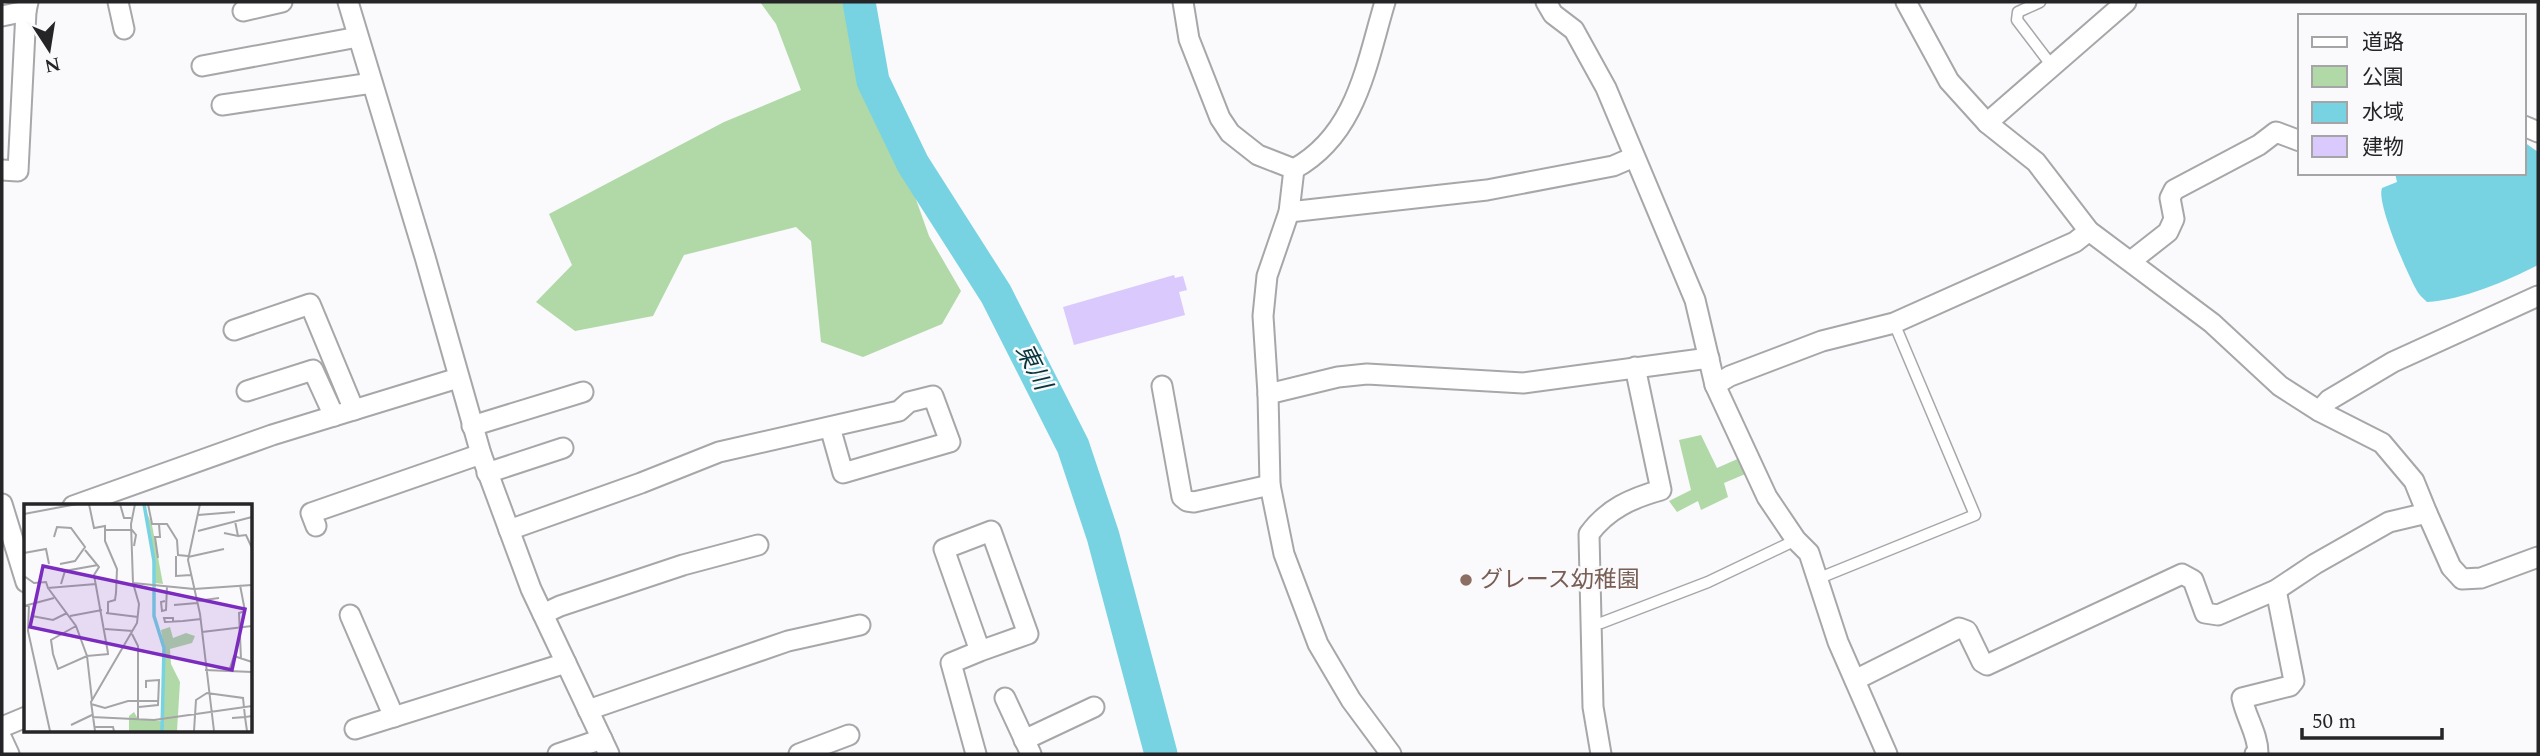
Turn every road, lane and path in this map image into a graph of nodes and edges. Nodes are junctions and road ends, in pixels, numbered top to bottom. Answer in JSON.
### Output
{"nodes":[{"id":1,"x":118,"y":2,"type":"edge"},
{"id":2,"x":282,"y":2,"type":"edge"},
{"id":3,"x":348,"y":2,"type":"edge"},
{"id":4,"x":1183,"y":2,"type":"edge"},
{"id":5,"x":1385,"y":2,"type":"edge"},
{"id":6,"x":1546,"y":2,"type":"edge"},
{"id":7,"x":1906,"y":2,"type":"edge"},
{"id":8,"x":2040,"y":2,"type":"edge"},
{"id":9,"x":2126,"y":2,"type":"edge"},
{"id":10,"x":27,"y":6,"type":"edge"},
{"id":11,"x":243,"y":11,"type":"dead end"},
{"id":12,"x":2,"y":16,"type":"edge"},
{"id":13,"x":124,"y":29,"type":"dead end"},
{"id":14,"x":358,"y":37,"type":"junction"},
{"id":15,"x":202,"y":66,"type":"dead end"},
{"id":16,"x":2052,"y":66,"type":"junction"},
{"id":17,"x":372,"y":83,"type":"junction"},
{"id":18,"x":222,"y":105,"type":"dead end"},
{"id":19,"x":1987,"y":123,"type":"junction"},
{"id":20,"x":2298,"y":140,"type":"edge"},
{"id":21,"x":1634,"y":158,"type":"junction"},
{"id":22,"x":1294,"y":169,"type":"junction"},
{"id":23,"x":2,"y":170,"type":"edge"},
{"id":24,"x":1289,"y":212,"type":"junction"},
{"id":25,"x":2089,"y":232,"type":"junction"},
{"id":26,"x":2131,"y":261,"type":"junction"},
{"id":27,"x":2538,"y":297,"type":"edge"},
{"id":28,"x":1894,"y":323,"type":"junction"},
{"id":29,"x":234,"y":330,"type":"dead end"},
{"id":30,"x":1709,"y":358,"type":"junction"},
{"id":31,"x":1635,"y":367,"type":"junction"},
{"id":32,"x":458,"y":377,"type":"junction"},
{"id":33,"x":1716,"y":385,"type":"junction"},
{"id":34,"x":1163,"y":386,"type":"dead end"},
{"id":35,"x":247,"y":391,"type":"dead end"},
{"id":36,"x":583,"y":392,"type":"dead end"},
{"id":37,"x":1268,"y":394,"type":"junction"},
{"id":38,"x":354,"y":410,"type":"junction"},
{"id":39,"x":2319,"y":411,"type":"junction"},
{"id":40,"x":334,"y":416,"type":"junction"},
{"id":41,"x":472,"y":426,"type":"junction"},
{"id":42,"x":830,"y":427,"type":"junction"},
{"id":43,"x":563,"y":447,"type":"dead end"},
{"id":44,"x":481,"y":454,"type":"junction"},
{"id":45,"x":487,"y":473,"type":"junction"},
{"id":46,"x":1270,"y":485,"type":"junction"},
{"id":47,"x":2,"y":504,"type":"edge"},
{"id":48,"x":80,"y":504,"type":"edge"},
{"id":49,"x":2427,"y":513,"type":"junction"},
{"id":50,"x":316,"y":526,"type":"dead end"},
{"id":51,"x":12,"y":527,"type":"edge"},
{"id":52,"x":509,"y":530,"type":"junction"},
{"id":53,"x":1796,"y":540,"type":"junction"},
{"id":54,"x":758,"y":545,"type":"dead end"},
{"id":55,"x":2538,"y":557,"type":"edge"},
{"id":56,"x":24,"y":574,"type":"edge"},
{"id":57,"x":1817,"y":579,"type":"junction"},
{"id":58,"x":2276,"y":590,"type":"junction"},
{"id":59,"x":543,"y":614,"type":"junction"},
{"id":60,"x":350,"y":615,"type":"dead end"},
{"id":61,"x":1589,"y":624,"type":"junction"},
{"id":62,"x":860,"y":625,"type":"dead end"},
{"id":63,"x":981,"y":651,"type":"junction"},
{"id":64,"x":566,"y":663,"type":"junction"},
{"id":65,"x":1855,"y":680,"type":"junction"},
{"id":66,"x":1005,"y":698,"type":"dead end"},
{"id":67,"x":1094,"y":707,"type":"dead end"},
{"id":68,"x":588,"y":710,"type":"junction"},
{"id":69,"x":394,"y":717,"type":"junction"},
{"id":70,"x":24,"y":718,"type":"edge"},
{"id":71,"x":2,"y":727,"type":"edge"},
{"id":72,"x":355,"y":729,"type":"dead end"},
{"id":73,"x":849,"y":735,"type":"dead end"},
{"id":74,"x":2,"y":740,"type":"edge"},
{"id":75,"x":606,"y":746,"type":"edge"},
{"id":76,"x":1027,"y":747,"type":"edge"},
{"id":77,"x":9,"y":754,"type":"edge"},
{"id":78,"x":558,"y":754,"type":"edge"},
{"id":79,"x":799,"y":754,"type":"edge"},
{"id":80,"x":976,"y":754,"type":"edge"},
{"id":81,"x":1391,"y":754,"type":"edge"},
{"id":82,"x":1601,"y":754,"type":"edge"},
{"id":83,"x":1887,"y":754,"type":"edge"},
{"id":84,"x":2255,"y":754,"type":"edge"}],
"edges":[{"from":1,"to":13,"type":"street"},
{"from":2,"to":11,"type":"street"},
{"from":3,"to":14,"type":"street"},
{"from":4,"to":22,"type":"street"},
{"from":5,"to":22,"type":"street"},
{"from":6,"to":21,"type":"street"},
{"from":7,"to":19,"type":"street"},
{"from":8,"to":16,"type":"lane"},
{"from":9,"to":16,"type":"street"},
{"from":10,"to":12,"type":"street"},
{"from":10,"to":23,"type":"street"},
{"from":14,"to":15,"type":"street"},
{"from":14,"to":17,"type":"street"},
{"from":16,"to":19,"type":"street"},
{"from":17,"to":18,"type":"street"},
{"from":17,"to":32,"type":"street"},
{"from":19,"to":25,"type":"street"},
{"from":20,"to":26,"type":"street"},
{"from":21,"to":24,"type":"street"},
{"from":21,"to":30,"type":"street"},
{"from":22,"to":24,"type":"street"},
{"from":24,"to":37,"type":"street"},
{"from":25,"to":26,"type":"street"},
{"from":25,"to":28,"type":"street"},
{"from":26,"to":39,"type":"street"},
{"from":27,"to":39,"type":"street"},
{"from":28,"to":33,"type":"street"},
{"from":28,"to":57,"type":"lane"},
{"from":29,"to":38,"type":"street"},
{"from":30,"to":31,"type":"street"},
{"from":30,"to":33,"type":"street"},
{"from":31,"to":37,"type":"street"},
{"from":31,"to":61,"type":"street"},
{"from":32,"to":38,"type":"street"},
{"from":32,"to":41,"type":"street"},
{"from":33,"to":53,"type":"street"},
{"from":34,"to":46,"type":"street"},
{"from":35,"to":40,"type":"street"},
{"from":36,"to":41,"type":"street"},
{"from":37,"to":46,"type":"street"},
{"from":38,"to":40,"type":"street"},
{"from":39,"to":49,"type":"street"},
{"from":40,"to":48,"type":"street"},
{"from":41,"to":44,"type":"street"},
{"from":42,"to":42,"type":"street"},
{"from":42,"to":52,"type":"street"},
{"from":43,"to":45,"type":"street"},
{"from":44,"to":45,"type":"street"},
{"from":44,"to":50,"type":"street"},
{"from":45,"to":52,"type":"street"},
{"from":46,"to":81,"type":"street"},
{"from":47,"to":51,"type":"street"},
{"from":49,"to":55,"type":"street"},
{"from":49,"to":58,"type":"street"},
{"from":51,"to":56,"type":"street"},
{"from":52,"to":59,"type":"street"},
{"from":53,"to":57,"type":"street"},
{"from":53,"to":61,"type":"lane"},
{"from":54,"to":59,"type":"street"},
{"from":57,"to":65,"type":"street"},
{"from":58,"to":65,"type":"street"},
{"from":58,"to":84,"type":"street"},
{"from":59,"to":64,"type":"street"},
{"from":60,"to":69,"type":"street"},
{"from":61,"to":82,"type":"street"},
{"from":62,"to":68,"type":"street"},
{"from":63,"to":63,"type":"street"},
{"from":63,"to":80,"type":"street"},
{"from":64,"to":68,"type":"street"},
{"from":64,"to":69,"type":"street"},
{"from":65,"to":83,"type":"street"},
{"from":66,"to":76,"type":"street"},
{"from":67,"to":76,"type":"street"},
{"from":68,"to":75,"type":"street"},
{"from":69,"to":72,"type":"street"},
{"from":70,"to":71,"type":"street"},
{"from":73,"to":79,"type":"street"},
{"from":74,"to":77,"type":"street"},
{"from":75,"to":78,"type":"street"}]}
